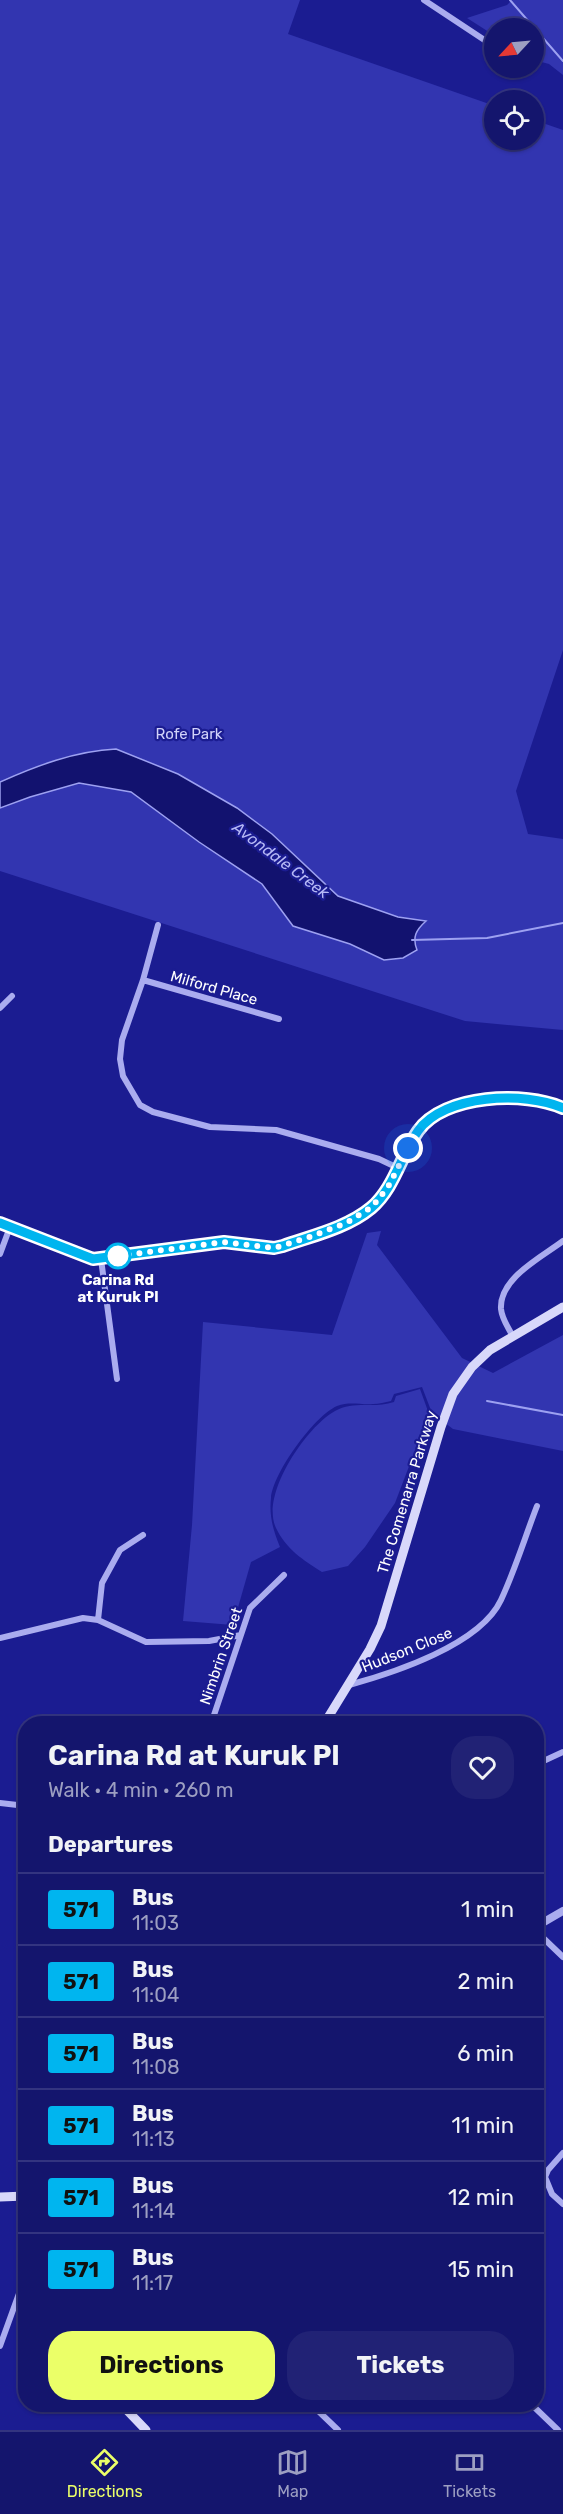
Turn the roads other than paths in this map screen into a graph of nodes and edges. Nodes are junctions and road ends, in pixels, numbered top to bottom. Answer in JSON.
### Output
{"nodes":[{"id":1,"x":423,"y":0,"type":"edge"},
{"id":2,"x":484,"y":40,"type":"edge"},
{"id":3,"x":158,"y":925,"type":"dead end"},
{"id":4,"x":143,"y":980,"type":"junction"},
{"id":5,"x":12,"y":996,"type":"dead end"},
{"id":6,"x":0,"y":1008,"type":"edge"},
{"id":7,"x":279,"y":1019,"type":"dead end"},
{"id":8,"x":563,"y":1108,"type":"edge"},
{"id":9,"x":398,"y":1168,"type":"junction"},
{"id":10,"x":0,"y":1223,"type":"edge"},
{"id":11,"x":10,"y":1227,"type":"junction"},
{"id":12,"x":563,"y":1241,"type":"edge"},
{"id":13,"x":0,"y":1254,"type":"edge"},
{"id":14,"x":101,"y":1259,"type":"junction"},
{"id":15,"x":563,"y":1307,"type":"edge"},
{"id":16,"x":512,"y":1335,"type":"junction"},
{"id":17,"x":117,"y":1380,"type":"dead end"},
{"id":18,"x":537,"y":1506,"type":"dead end"},
{"id":19,"x":143,"y":1535,"type":"dead end"},
{"id":20,"x":284,"y":1575,"type":"dead end"},
{"id":21,"x":98,"y":1620,"type":"junction"},
{"id":22,"x":241,"y":1635,"type":"junction"},
{"id":23,"x":0,"y":1638,"type":"edge"},
{"id":24,"x":348,"y":1685,"type":"junction"},
{"id":25,"x":214,"y":1716,"type":"edge"},
{"id":26,"x":329,"y":1716,"type":"edge"},
{"id":27,"x":563,"y":1752,"type":"edge"},
{"id":28,"x":544,"y":1761,"type":"edge"},
{"id":29,"x":0,"y":1803,"type":"edge"},
{"id":30,"x":18,"y":1805,"type":"edge"},
{"id":31,"x":563,"y":1911,"type":"edge"},
{"id":32,"x":544,"y":1922,"type":"edge"},
{"id":33,"x":544,"y":1939,"type":"edge"},
{"id":34,"x":563,"y":1957,"type":"edge"},
{"id":35,"x":563,"y":2153,"type":"edge"},
{"id":36,"x":545,"y":2177,"type":"joint"},
{"id":37,"x":18,"y":2196,"type":"edge"},
{"id":38,"x":0,"y":2197,"type":"edge"},
{"id":39,"x":563,"y":2204,"type":"edge"},
{"id":40,"x":18,"y":2296,"type":"edge"},
{"id":41,"x":0,"y":2346,"type":"edge"},
{"id":42,"x":129,"y":2412,"type":"edge"},
{"id":43,"x":319,"y":2412,"type":"edge"},
{"id":44,"x":539,"y":2412,"type":"edge"},
{"id":45,"x":147,"y":2430,"type":"edge"},
{"id":46,"x":338,"y":2430,"type":"edge"},
{"id":47,"x":558,"y":2430,"type":"edge"}],
"edges":[{"from":1,"to":2,"type":"street"},
{"from":3,"to":4,"type":"street"},
{"from":4,"to":7,"type":"street","name":"Milford Place"},
{"from":4,"to":9,"type":"street"},
{"from":5,"to":6,"type":"street"},
{"from":8,"to":9,"type":"street"},
{"from":9,"to":14,"type":"street"},
{"from":10,"to":11,"type":"street"},
{"from":11,"to":13,"type":"street"},
{"from":11,"to":14,"type":"street"},
{"from":12,"to":16,"type":"street"},
{"from":14,"to":17,"type":"street"},
{"from":15,"to":16,"type":"main road","name":"The Comenarra Parkway"},
{"from":16,"to":24,"type":"main road","name":"The Comenarra Parkway"},
{"from":18,"to":24,"type":"street","name":"Hudson Close"},
{"from":19,"to":21,"type":"street"},
{"from":20,"to":22,"type":"street","name":"Nimbrin Street"},
{"from":21,"to":22,"type":"street"},
{"from":21,"to":23,"type":"street"},
{"from":22,"to":25,"type":"street","name":"Nimbrin Street"},
{"from":24,"to":26,"type":"main road","name":"The Comenarra Parkway"},
{"from":27,"to":28,"type":"street"},
{"from":29,"to":30,"type":"street"},
{"from":31,"to":32,"type":"street"},
{"from":33,"to":34,"type":"street"},
{"from":35,"to":36,"type":"street"},
{"from":36,"to":39,"type":"street"},
{"from":37,"to":38,"type":"main road"},
{"from":40,"to":41,"type":"street"},
{"from":42,"to":45,"type":"main road"},
{"from":43,"to":46,"type":"street"},
{"from":44,"to":47,"type":"street"}]}
